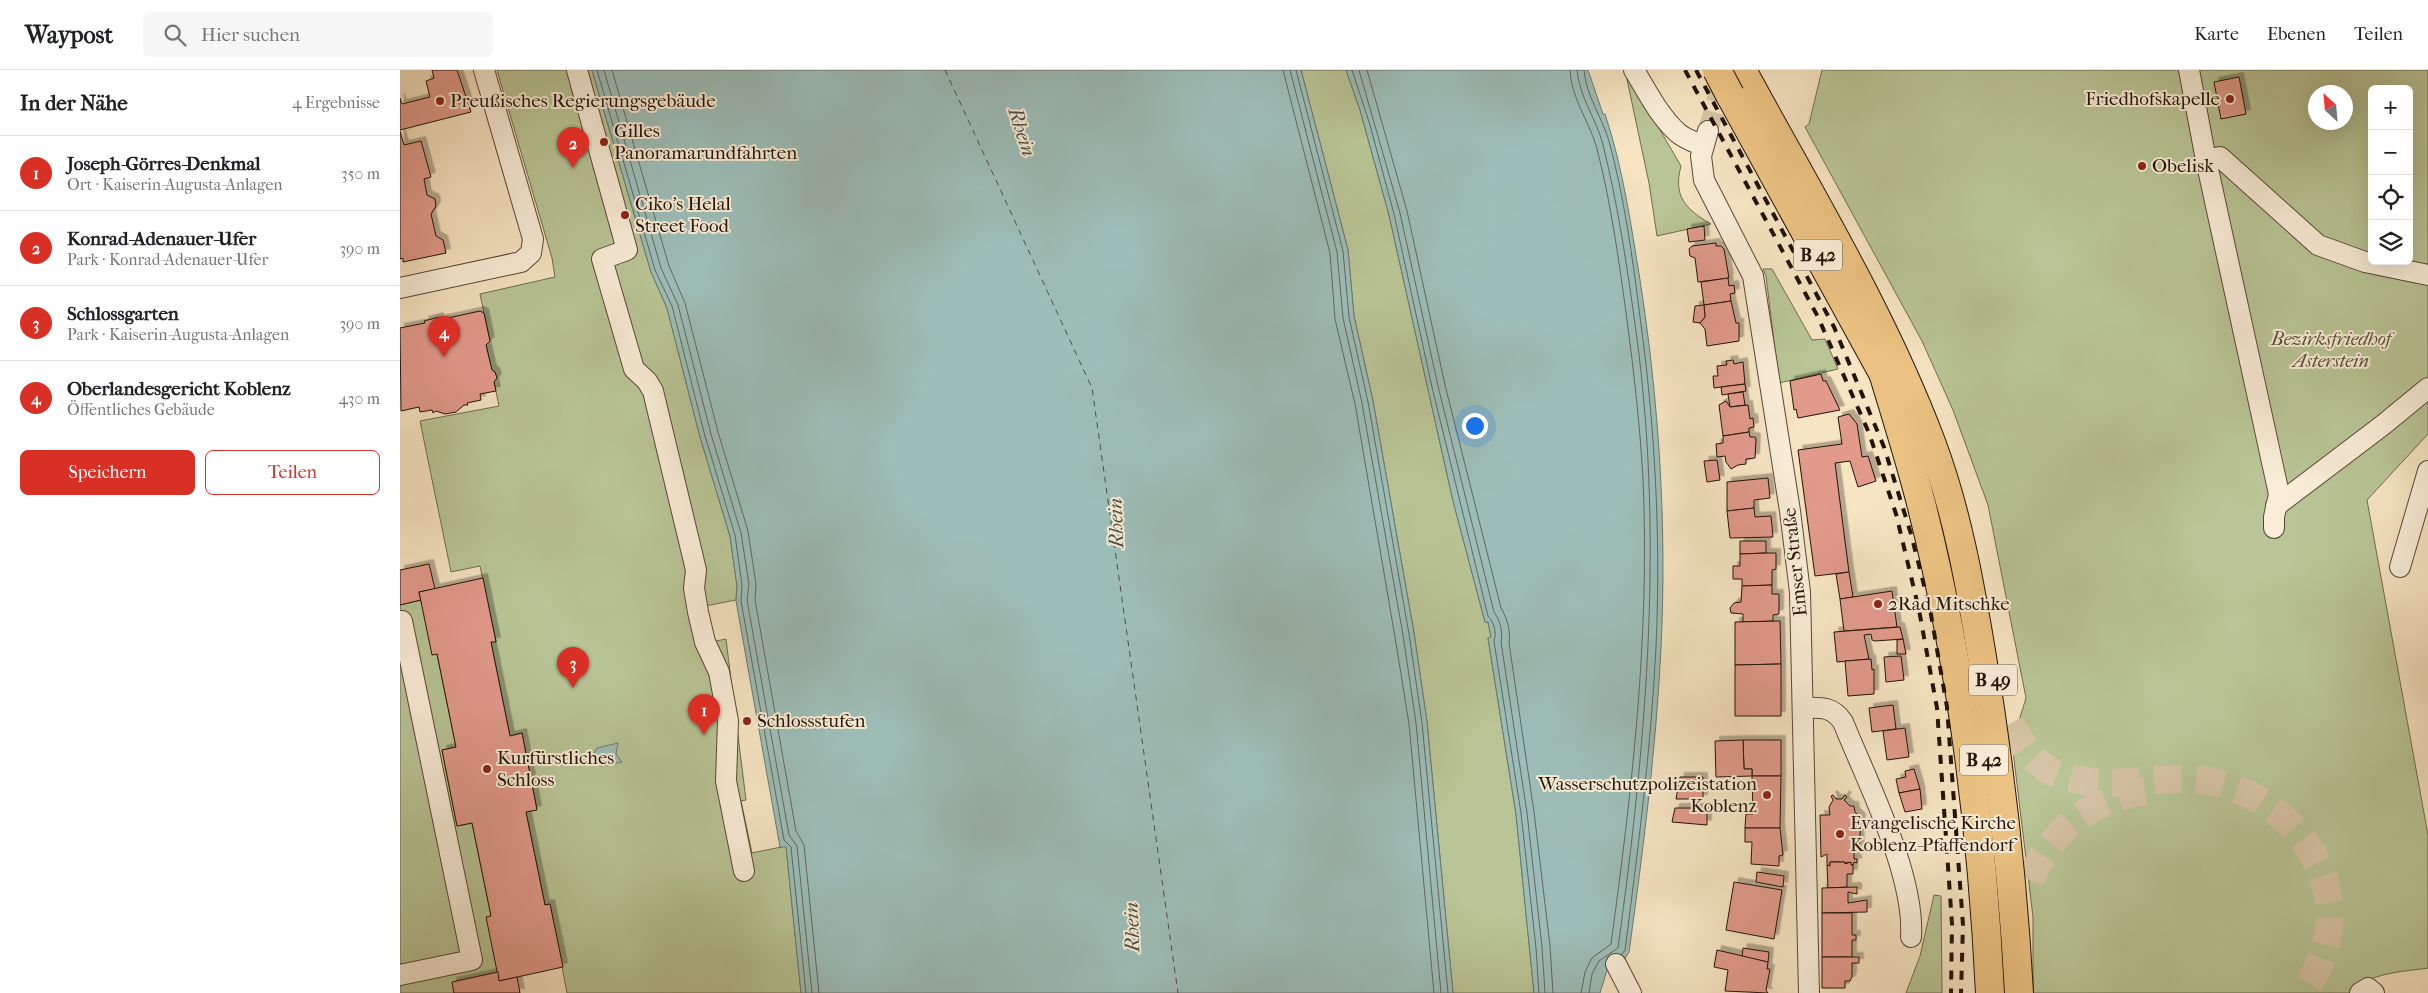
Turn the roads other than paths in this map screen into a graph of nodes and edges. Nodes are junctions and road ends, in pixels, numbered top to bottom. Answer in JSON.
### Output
{"nodes":[{"id":1,"x":484,"y":70,"type":"edge"},
{"id":2,"x":577,"y":70,"type":"edge"},
{"id":3,"x":1634,"y":70,"type":"edge"},
{"id":4,"x":1717,"y":70,"type":"edge"},
{"id":5,"x":1742,"y":70,"type":"edge"},
{"id":6,"x":2188,"y":70,"type":"edge"},
{"id":7,"x":2206,"y":160,"type":"junction"},
{"id":8,"x":2428,"y":275,"type":"edge"},
{"id":9,"x":400,"y":288,"type":"edge"},
{"id":10,"x":1884,"y":376,"type":"junction"},
{"id":11,"x":2428,"y":388,"type":"edge"},
{"id":12,"x":2428,"y":471,"type":"edge"},
{"id":13,"x":2276,"y":506,"type":"junction"},
{"id":14,"x":2274,"y":528,"type":"dead end"},
{"id":15,"x":2400,"y":567,"type":"dead end"},
{"id":16,"x":400,"y":622,"type":"edge"},
{"id":17,"x":1978,"y":636,"type":"junction"},
{"id":18,"x":1804,"y":708,"type":"junction"},
{"id":19,"x":2010,"y":724,"type":"tunnel mouth"},
{"id":20,"x":744,"y":872,"type":"dead end"},
{"id":21,"x":2030,"y":880,"type":"tunnel mouth"},
{"id":22,"x":2016,"y":935,"type":"junction"},
{"id":23,"x":1911,"y":938,"type":"dead end"},
{"id":24,"x":1616,"y":964,"type":"dead end"},
{"id":25,"x":400,"y":975,"type":"edge"},
{"id":26,"x":1631,"y":993,"type":"edge"},
{"id":27,"x":1809,"y":993,"type":"edge"},
{"id":28,"x":1990,"y":993,"type":"edge"},
{"id":29,"x":2007,"y":993,"type":"edge"},
{"id":30,"x":2019,"y":993,"type":"edge"},
{"id":31,"x":2360,"y":993,"type":"edge"},
{"id":32,"x":2374,"y":993,"type":"edge"}],
"edges":[{"from":1,"to":9,"type":"street"},
{"from":2,"to":20,"type":"street"},
{"from":3,"to":18,"type":"street","name":"Emser Straße"},
{"from":4,"to":10,"type":"highway","number":"B 42","bridge":true},
{"from":5,"to":17,"type":"highway","number":"B 42"},
{"from":6,"to":7,"type":"street"},
{"from":7,"to":8,"type":"street"},
{"from":7,"to":13,"type":"street"},
{"from":10,"to":28,"type":"highway"},
{"from":10,"to":29,"type":"highway","number":"B 42"},
{"from":11,"to":13,"type":"street"},
{"from":12,"to":15,"type":"street"},
{"from":13,"to":14,"type":"street"},
{"from":16,"to":25,"type":"street"},
{"from":17,"to":19,"type":"highway","number":"B 49"},
{"from":17,"to":22,"type":"highway","number":"B 42"},
{"from":18,"to":23,"type":"street"},
{"from":18,"to":27,"type":"street","name":"Emser Straße"},
{"from":21,"to":22,"type":"highway"},
{"from":22,"to":30,"type":"highway","number":"B 42"},
{"from":24,"to":26,"type":"street"},
{"from":31,"to":32,"type":"street"}]}
